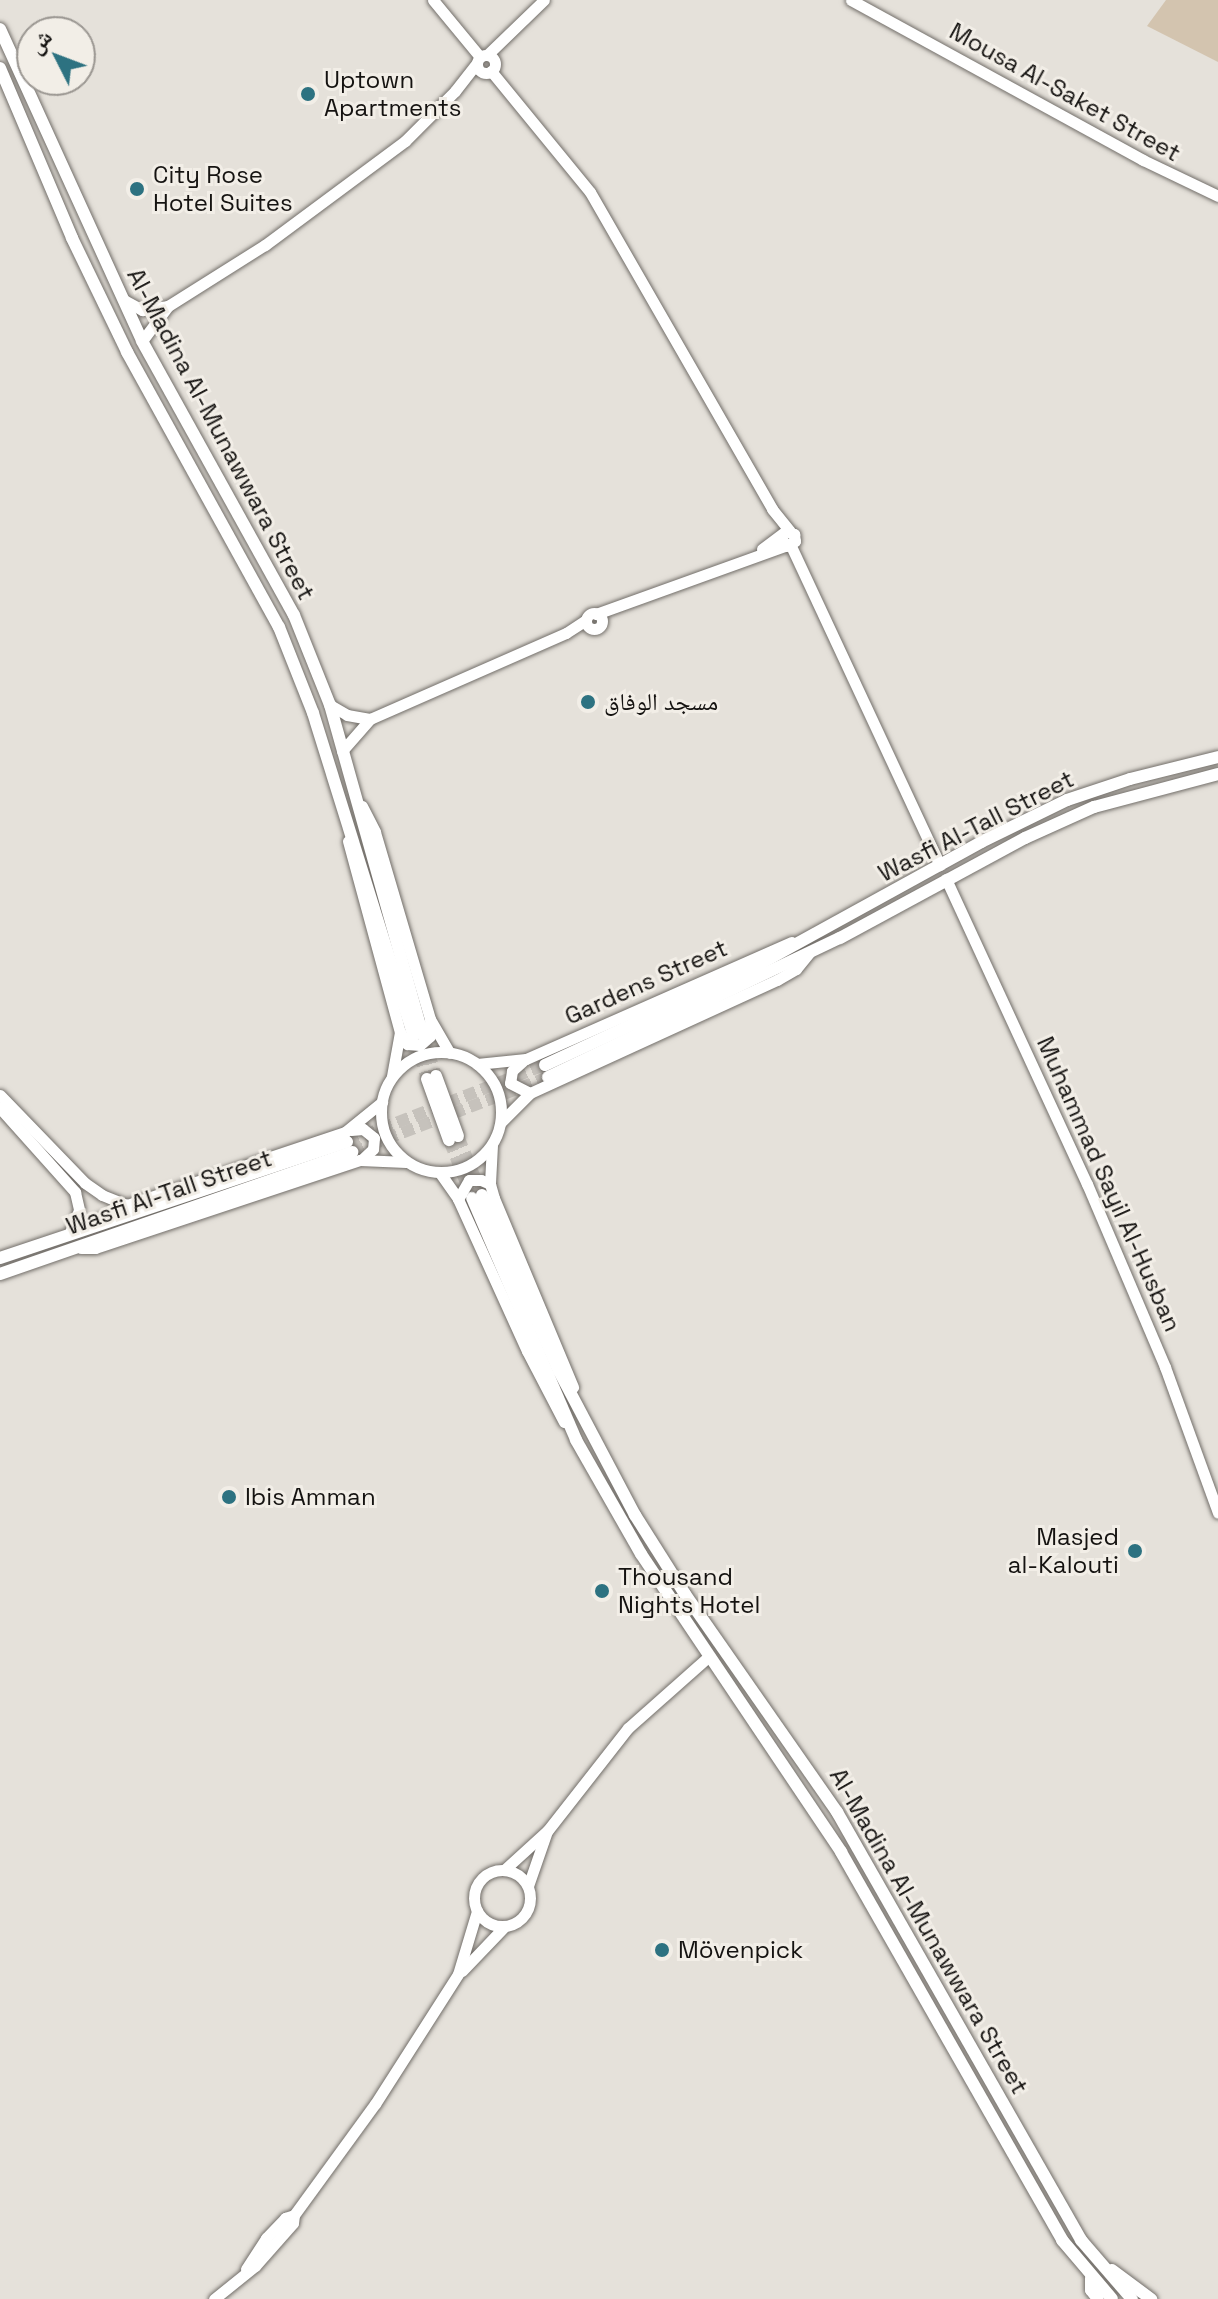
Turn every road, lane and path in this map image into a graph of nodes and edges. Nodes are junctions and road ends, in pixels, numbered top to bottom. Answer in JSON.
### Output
{"nodes":[{"id":1,"x":433,"y":0,"type":"edge"},
{"id":2,"x":544,"y":0,"type":"edge"},
{"id":3,"x":851,"y":0,"type":"edge"},
{"id":4,"x":0,"y":29,"type":"edge"},
{"id":5,"x":486,"y":63,"type":"junction"},
{"id":6,"x":0,"y":68,"type":"edge"},
{"id":7,"x":1218,"y":196,"type":"edge"},
{"id":8,"x":122,"y":298,"type":"junction"},
{"id":9,"x":168,"y":306,"type":"junction"},
{"id":10,"x":142,"y":341,"type":"junction"},
{"id":11,"x":785,"y":539,"type":"junction"},
{"id":12,"x":330,"y":705,"type":"junction"},
{"id":13,"x":370,"y":719,"type":"junction"},
{"id":14,"x":342,"y":751,"type":"junction"},
{"id":15,"x":1218,"y":757,"type":"edge"},
{"id":16,"x":1218,"y":774,"type":"edge"},
{"id":17,"x":349,"y":778,"type":"junction"},
{"id":18,"x":335,"y":786,"type":"junction"},
{"id":19,"x":940,"y":865,"type":"junction"},
{"id":20,"x":946,"y":879,"type":"junction"},
{"id":21,"x":809,"y":946,"type":"junction"},
{"id":22,"x":430,"y":1019,"type":"junction"},
{"id":23,"x":400,"y":1032,"type":"junction"},
{"id":24,"x":450,"y":1053,"type":"junction"},
{"id":25,"x":526,"y":1059,"type":"junction"},
{"id":26,"x":477,"y":1064,"type":"junction"},
{"id":27,"x":547,"y":1071,"type":"tunnel mouth"},
{"id":28,"x":392,"y":1078,"type":"junction"},
{"id":29,"x":431,"y":1078,"type":"tunnel mouth"},
{"id":30,"x":530,"y":1093,"type":"junction"},
{"id":31,"x":0,"y":1095,"type":"edge"},
{"id":32,"x":382,"y":1101,"type":"junction"},
{"id":33,"x":0,"y":1108,"type":"edge"},
{"id":34,"x":500,"y":1122,"type":"junction"},
{"id":35,"x":453,"y":1138,"type":"tunnel mouth"},
{"id":36,"x":492,"y":1144,"type":"junction"},
{"id":37,"x":351,"y":1147,"type":"junction"},
{"id":38,"x":407,"y":1163,"type":"junction"},
{"id":39,"x":440,"y":1173,"type":"junction"},
{"id":40,"x":481,"y":1192,"type":"junction"},
{"id":41,"x":458,"y":1199,"type":"junction"},
{"id":42,"x":127,"y":1205,"type":"junction"},
{"id":43,"x":76,"y":1230,"type":"junction"},
{"id":44,"x":0,"y":1258,"type":"edge"},
{"id":45,"x":0,"y":1274,"type":"edge"},
{"id":46,"x":576,"y":1440,"type":"junction"},
{"id":47,"x":1218,"y":1513,"type":"edge"},
{"id":48,"x":708,"y":1657,"type":"junction"},
{"id":49,"x":548,"y":1830,"type":"junction"},
{"id":50,"x":504,"y":1870,"type":"junction"},
{"id":51,"x":528,"y":1886,"type":"junction"},
{"id":52,"x":477,"y":1911,"type":"junction"},
{"id":53,"x":504,"y":1927,"type":"junction"},
{"id":54,"x":458,"y":1974,"type":"junction"},
{"id":55,"x":1096,"y":2259,"type":"junction"},
{"id":56,"x":1091,"y":2278,"type":"junction"},
{"id":57,"x":214,"y":2299,"type":"edge"},
{"id":58,"x":1098,"y":2299,"type":"edge"},
{"id":59,"x":1112,"y":2299,"type":"edge"},
{"id":60,"x":1132,"y":2299,"type":"edge"},
{"id":61,"x":1151,"y":2299,"type":"edge"}],
"edges":[{"from":1,"to":5,"type":"street"},
{"from":2,"to":5,"type":"street"},
{"from":3,"to":7,"type":"street","name":"Mousa Al-Saket Street"},
{"from":4,"to":8,"type":"main road","name":"Al-Madina Al-Munawwara Street"},
{"from":5,"to":9,"type":"street"},
{"from":5,"to":11,"type":"street"},
{"from":6,"to":18,"type":"main road","name":"Al-Madina Al-Munawwara Street"},
{"from":8,"to":9,"type":"street"},
{"from":8,"to":10,"type":"main road","name":"Al-Madina Al-Munawwara Street"},
{"from":9,"to":10,"type":"street"},
{"from":10,"to":12,"type":"main road","name":"Al-Madina Al-Munawwara Street"},
{"from":11,"to":13,"type":"street"},
{"from":11,"to":19,"type":"street"},
{"from":12,"to":13,"type":"street"},
{"from":12,"to":14,"type":"main road","name":"Al-Madina Al-Munawwara Street"},
{"from":13,"to":14,"type":"street"},
{"from":14,"to":17,"type":"main road","name":"Al-Madina Al-Munawwara Street"},
{"from":15,"to":19,"type":"main road","name":"Wasfi Al-Tall Street"},
{"from":16,"to":20,"type":"main road","name":"Wasfi Al-Tall Street"},
{"from":17,"to":18,"type":"main road","name":"Al-Madina Al-Munawwara Street"},
{"from":17,"to":22,"type":"street","name":"Al-Madina Al-Munawwara Street"},
{"from":18,"to":23,"type":"street","name":"Al-Madina Al-Munawwara Street"},
{"from":19,"to":21,"type":"main road","name":"Wasfi Al-Tall Street"},
{"from":20,"to":21,"type":"main road","name":"Wasfi Al-Tall Street"},
{"from":20,"to":47,"type":"street","name":"Muhammad Sayil Al-Husban"},
{"from":21,"to":25,"type":"street","name":"Gardens Street"},
{"from":21,"to":27,"type":"main road"},
{"from":21,"to":30,"type":"street"},
{"from":22,"to":23,"type":"street"},
{"from":22,"to":24,"type":"street","name":"Al-Madina Al-Munawwara Street"},
{"from":23,"to":28,"type":"street","name":"Al-Madina Al-Munawwara Street"},
{"from":24,"to":26,"type":"street"},
{"from":24,"to":28,"type":"street"},
{"from":25,"to":26,"type":"street","name":"Gardens Street"},
{"from":25,"to":30,"type":"street"},
{"from":26,"to":34,"type":"street"},
{"from":28,"to":32,"type":"street"},
{"from":29,"to":35,"type":"main road"},
{"from":30,"to":34,"type":"street"},
{"from":31,"to":42,"type":"street"},
{"from":32,"to":37,"type":"street"},
{"from":32,"to":38,"type":"street"},
{"from":33,"to":43,"type":"street"},
{"from":34,"to":36,"type":"street"},
{"from":36,"to":39,"type":"street"},
{"from":36,"to":40,"type":"street","name":"Al-Madina Al-Munawwara Street"},
{"from":37,"to":38,"type":"street"},
{"from":37,"to":42,"type":"street"},
{"from":37,"to":43,"type":"main road","name":"Wasfi Al-Tall Street"},
{"from":37,"to":45,"type":"main road","name":"Wasfi Al-Tall Street"},
{"from":38,"to":39,"type":"street"},
{"from":39,"to":41,"type":"street","name":"Al-Madina Al-Munawwara Street"},
{"from":40,"to":41,"type":"street"},
{"from":40,"to":46,"type":"main road","name":"Al-Madina Al-Munawwara Street"},
{"from":40,"to":55,"type":"main road","name":"Al-Madina Al-Munawwara Street"},
{"from":41,"to":46,"type":"street","name":"Al-Madina Al-Munawwara Street"},
{"from":42,"to":43,"type":"street"},
{"from":43,"to":44,"type":"main road","name":"Wasfi Al-Tall Street"},
{"from":46,"to":48,"type":"main road","name":"Al-Madina Al-Munawwara Street"},
{"from":48,"to":49,"type":"street"},
{"from":48,"to":56,"type":"main road","name":"Al-Madina Al-Munawwara Street"},
{"from":49,"to":50,"type":"street"},
{"from":49,"to":51,"type":"street"},
{"from":50,"to":51,"type":"street"},
{"from":50,"to":52,"type":"street"},
{"from":51,"to":53,"type":"street"},
{"from":52,"to":53,"type":"street"},
{"from":52,"to":54,"type":"street"},
{"from":53,"to":54,"type":"street"},
{"from":54,"to":57,"type":"street"},
{"from":55,"to":60,"type":"main road","name":"Al-Madina Al-Munawwara Street"},
{"from":55,"to":61,"type":"main road"},
{"from":56,"to":58,"type":"main road"},
{"from":56,"to":59,"type":"main road","name":"Al-Madina Al-Munawwara Street"}]}
